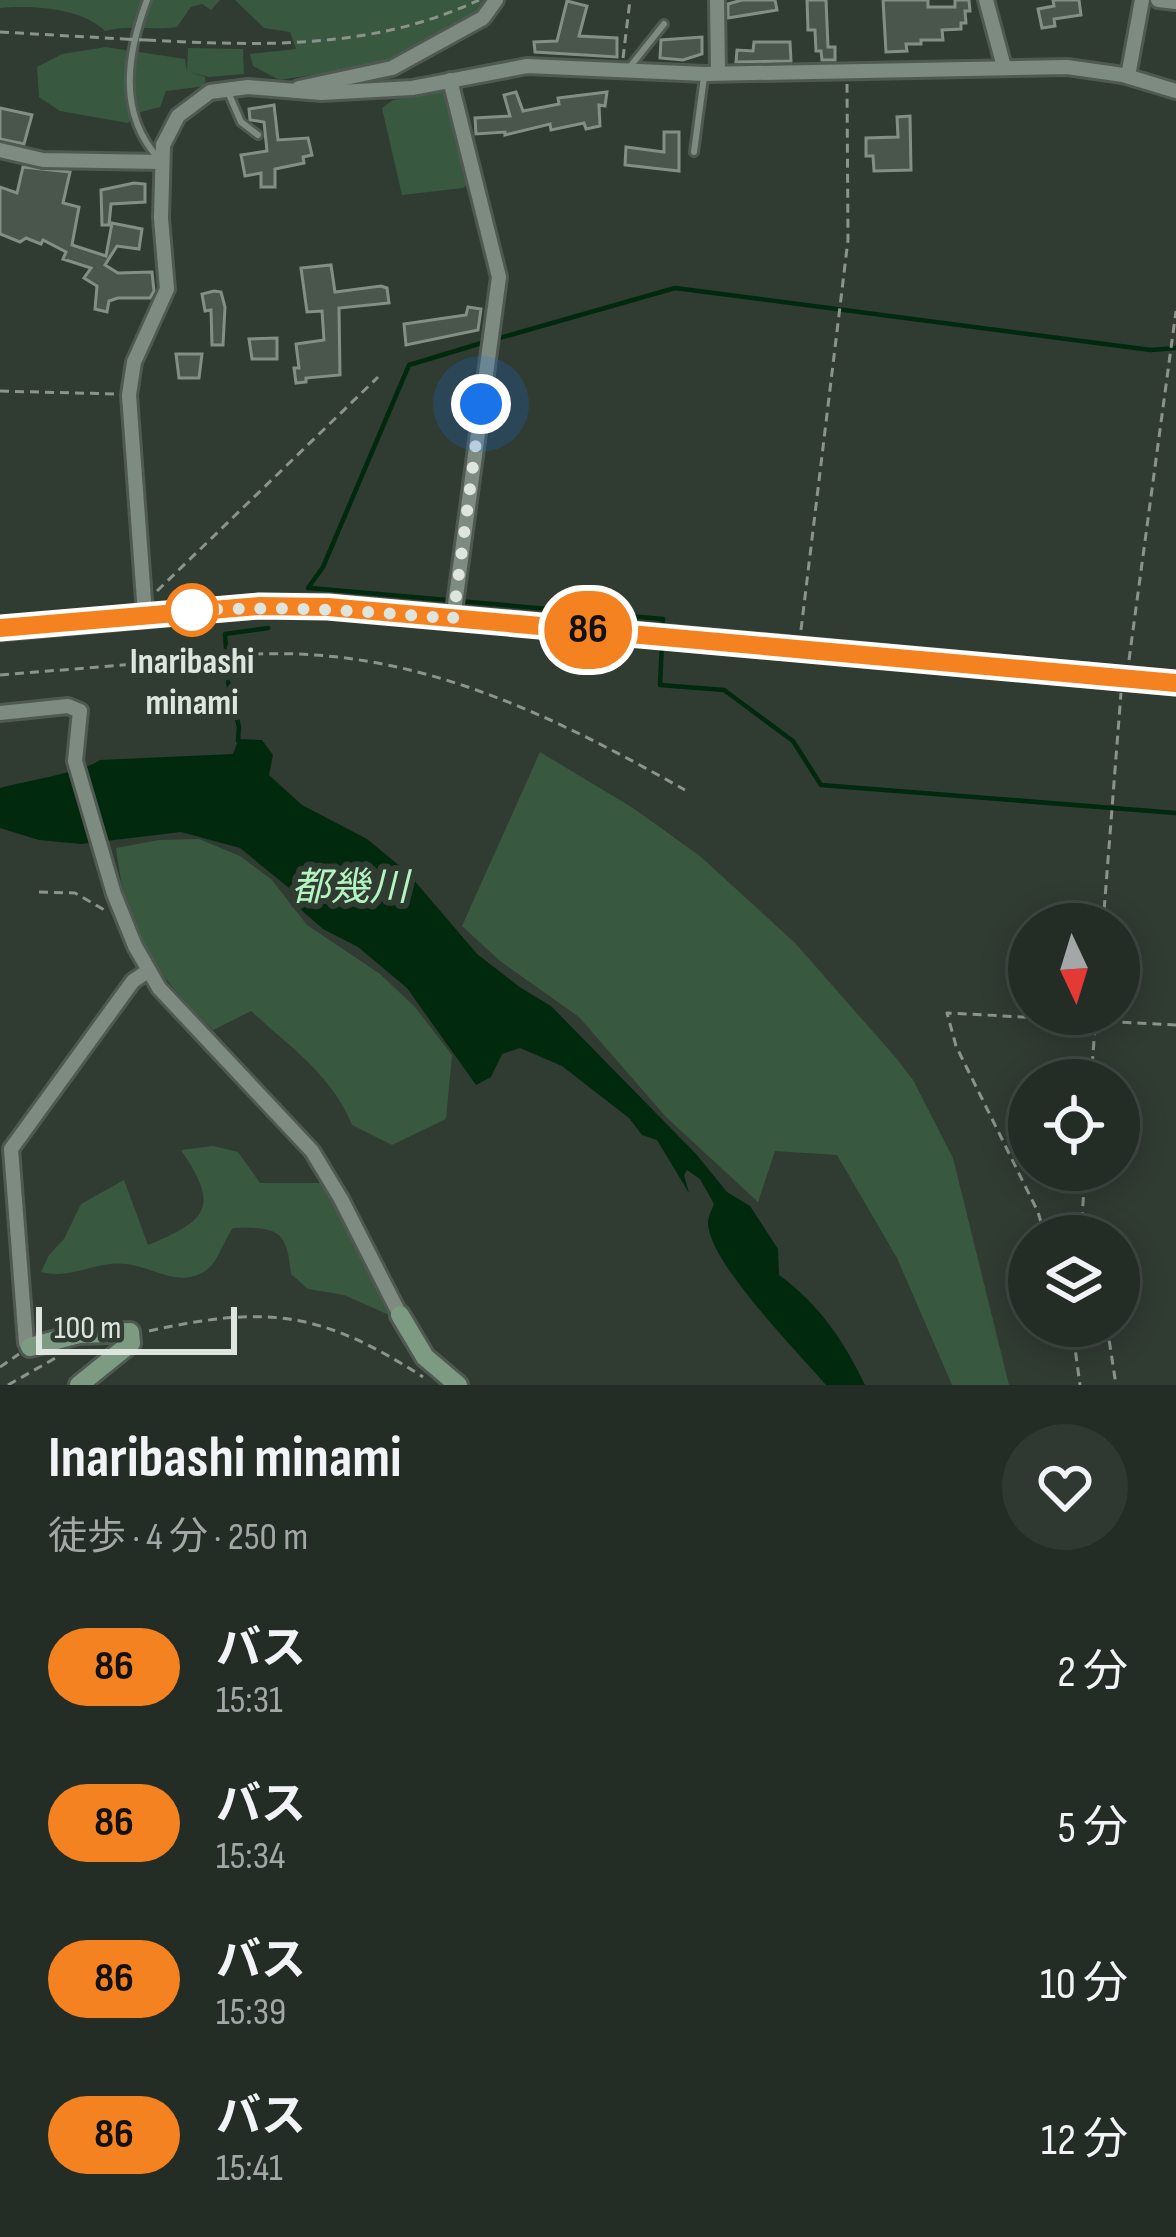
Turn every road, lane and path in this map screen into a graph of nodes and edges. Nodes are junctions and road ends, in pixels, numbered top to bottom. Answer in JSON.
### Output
{"nodes":[{"id":1,"x":147,"y":0,"type":"edge"},
{"id":2,"x":479,"y":0,"type":"edge"},
{"id":3,"x":496,"y":0,"type":"edge"},
{"id":4,"x":630,"y":0,"type":"edge"},
{"id":5,"x":717,"y":0,"type":"edge"},
{"id":6,"x":986,"y":0,"type":"edge"},
{"id":7,"x":1142,"y":0,"type":"edge"},
{"id":8,"x":1158,"y":0,"type":"edge"},
{"id":9,"x":1176,"y":2,"type":"edge"},
{"id":10,"x":664,"y":24,"type":"dead end"},
{"id":11,"x":0,"y":32,"type":"edge"},
{"id":12,"x":1004,"y":67,"type":"junction"},
{"id":13,"x":624,"y":70,"type":"junction"},
{"id":14,"x":711,"y":74,"type":"junction"},
{"id":15,"x":847,"y":74,"type":"junction"},
{"id":16,"x":1128,"y":76,"type":"junction"},
{"id":17,"x":450,"y":80,"type":"junction"},
{"id":18,"x":227,"y":88,"type":"junction"},
{"id":19,"x":295,"y":91,"type":"junction"},
{"id":20,"x":1176,"y":92,"type":"edge"},
{"id":21,"x":258,"y":135,"type":"dead end"},
{"id":22,"x":0,"y":150,"type":"edge"},
{"id":23,"x":694,"y":152,"type":"dead end"},
{"id":24,"x":162,"y":162,"type":"junction"},
{"id":25,"x":1176,"y":310,"type":"edge"},
{"id":26,"x":378,"y":377,"type":"dead end"},
{"id":27,"x":0,"y":391,"type":"edge"},
{"id":28,"x":129,"y":394,"type":"junction"},
{"id":29,"x":145,"y":605,"type":"junction"},
{"id":30,"x":453,"y":619,"type":"junction"},
{"id":31,"x":0,"y":628,"type":"edge"},
{"id":32,"x":799,"y":650,"type":"junction"},
{"id":33,"x":0,"y":675,"type":"edge"},
{"id":34,"x":1124,"y":678,"type":"junction"},
{"id":35,"x":1176,"y":683,"type":"edge"},
{"id":36,"x":0,"y":713,"type":"edge"},
{"id":37,"x":686,"y":790,"type":"dead end"},
{"id":38,"x":39,"y":892,"type":"dead end"},
{"id":39,"x":1105,"y":903,"type":"edge"},
{"id":40,"x":125,"y":922,"type":"junction"},
{"id":41,"x":148,"y":970,"type":"junction"},
{"id":42,"x":1008,"y":1014,"type":"edge"},
{"id":43,"x":1140,"y":1020,"type":"edge"},
{"id":44,"x":1176,"y":1024,"type":"edge"},
{"id":45,"x":1039,"y":1215,"type":"edge"},
{"id":46,"x":400,"y":1315,"type":"joint"},
{"id":47,"x":132,"y":1334,"type":"junction"},
{"id":48,"x":30,"y":1347,"type":"junction"},
{"id":49,"x":1074,"y":1347,"type":"edge"},
{"id":50,"x":1110,"y":1347,"type":"edge"},
{"id":51,"x":74,"y":1352,"type":"dead end"},
{"id":52,"x":0,"y":1366,"type":"edge"},
{"id":53,"x":8,"y":1385,"type":"edge"},
{"id":54,"x":79,"y":1385,"type":"edge"},
{"id":55,"x":435,"y":1385,"type":"edge"},
{"id":56,"x":458,"y":1385,"type":"edge"},
{"id":57,"x":1080,"y":1385,"type":"edge"},
{"id":58,"x":1116,"y":1385,"type":"edge"}],
"edges":[{"from":1,"to":24,"type":"lane"},
{"from":2,"to":11,"type":"path","bridge":true},
{"from":3,"to":19,"type":"street"},
{"from":4,"to":13,"type":"path"},
{"from":5,"to":14,"type":"street"},
{"from":6,"to":12,"type":"street"},
{"from":7,"to":16,"type":"street"},
{"from":8,"to":9,"type":"street"},
{"from":10,"to":13,"type":"lane"},
{"from":12,"to":15,"type":"street"},
{"from":12,"to":16,"type":"street"},
{"from":13,"to":14,"type":"street"},
{"from":13,"to":17,"type":"street"},
{"from":14,"to":15,"type":"street"},
{"from":14,"to":23,"type":"lane"},
{"from":15,"to":32,"type":"path"},
{"from":16,"to":20,"type":"street"},
{"from":17,"to":19,"type":"street"},
{"from":17,"to":30,"type":"street"},
{"from":18,"to":19,"type":"street"},
{"from":18,"to":21,"type":"lane"},
{"from":18,"to":24,"type":"street"},
{"from":22,"to":24,"type":"street"},
{"from":24,"to":28,"type":"street"},
{"from":25,"to":34,"type":"path"},
{"from":26,"to":29,"type":"path"},
{"from":27,"to":28,"type":"path"},
{"from":28,"to":29,"type":"street"},
{"from":29,"to":30,"type":"main road"},
{"from":29,"to":31,"type":"main road"},
{"from":30,"to":32,"type":"main road"},
{"from":32,"to":34,"type":"main road"},
{"from":33,"to":37,"type":"path"},
{"from":34,"to":35,"type":"main road"},
{"from":34,"to":39,"type":"path"},
{"from":36,"to":40,"type":"street"},
{"from":38,"to":40,"type":"path"},
{"from":40,"to":41,"type":"street"},
{"from":41,"to":46,"type":"street"},
{"from":41,"to":48,"type":"street"},
{"from":42,"to":45,"type":"path"},
{"from":43,"to":44,"type":"path"},
{"from":46,"to":56,"type":"street"},
{"from":47,"to":48,"type":"street"},
{"from":47,"to":54,"type":"street"},
{"from":47,"to":55,"type":"path"},
{"from":48,"to":52,"type":"path"},
{"from":49,"to":57,"type":"path"},
{"from":50,"to":58,"type":"path"},
{"from":51,"to":53,"type":"path"}]}
